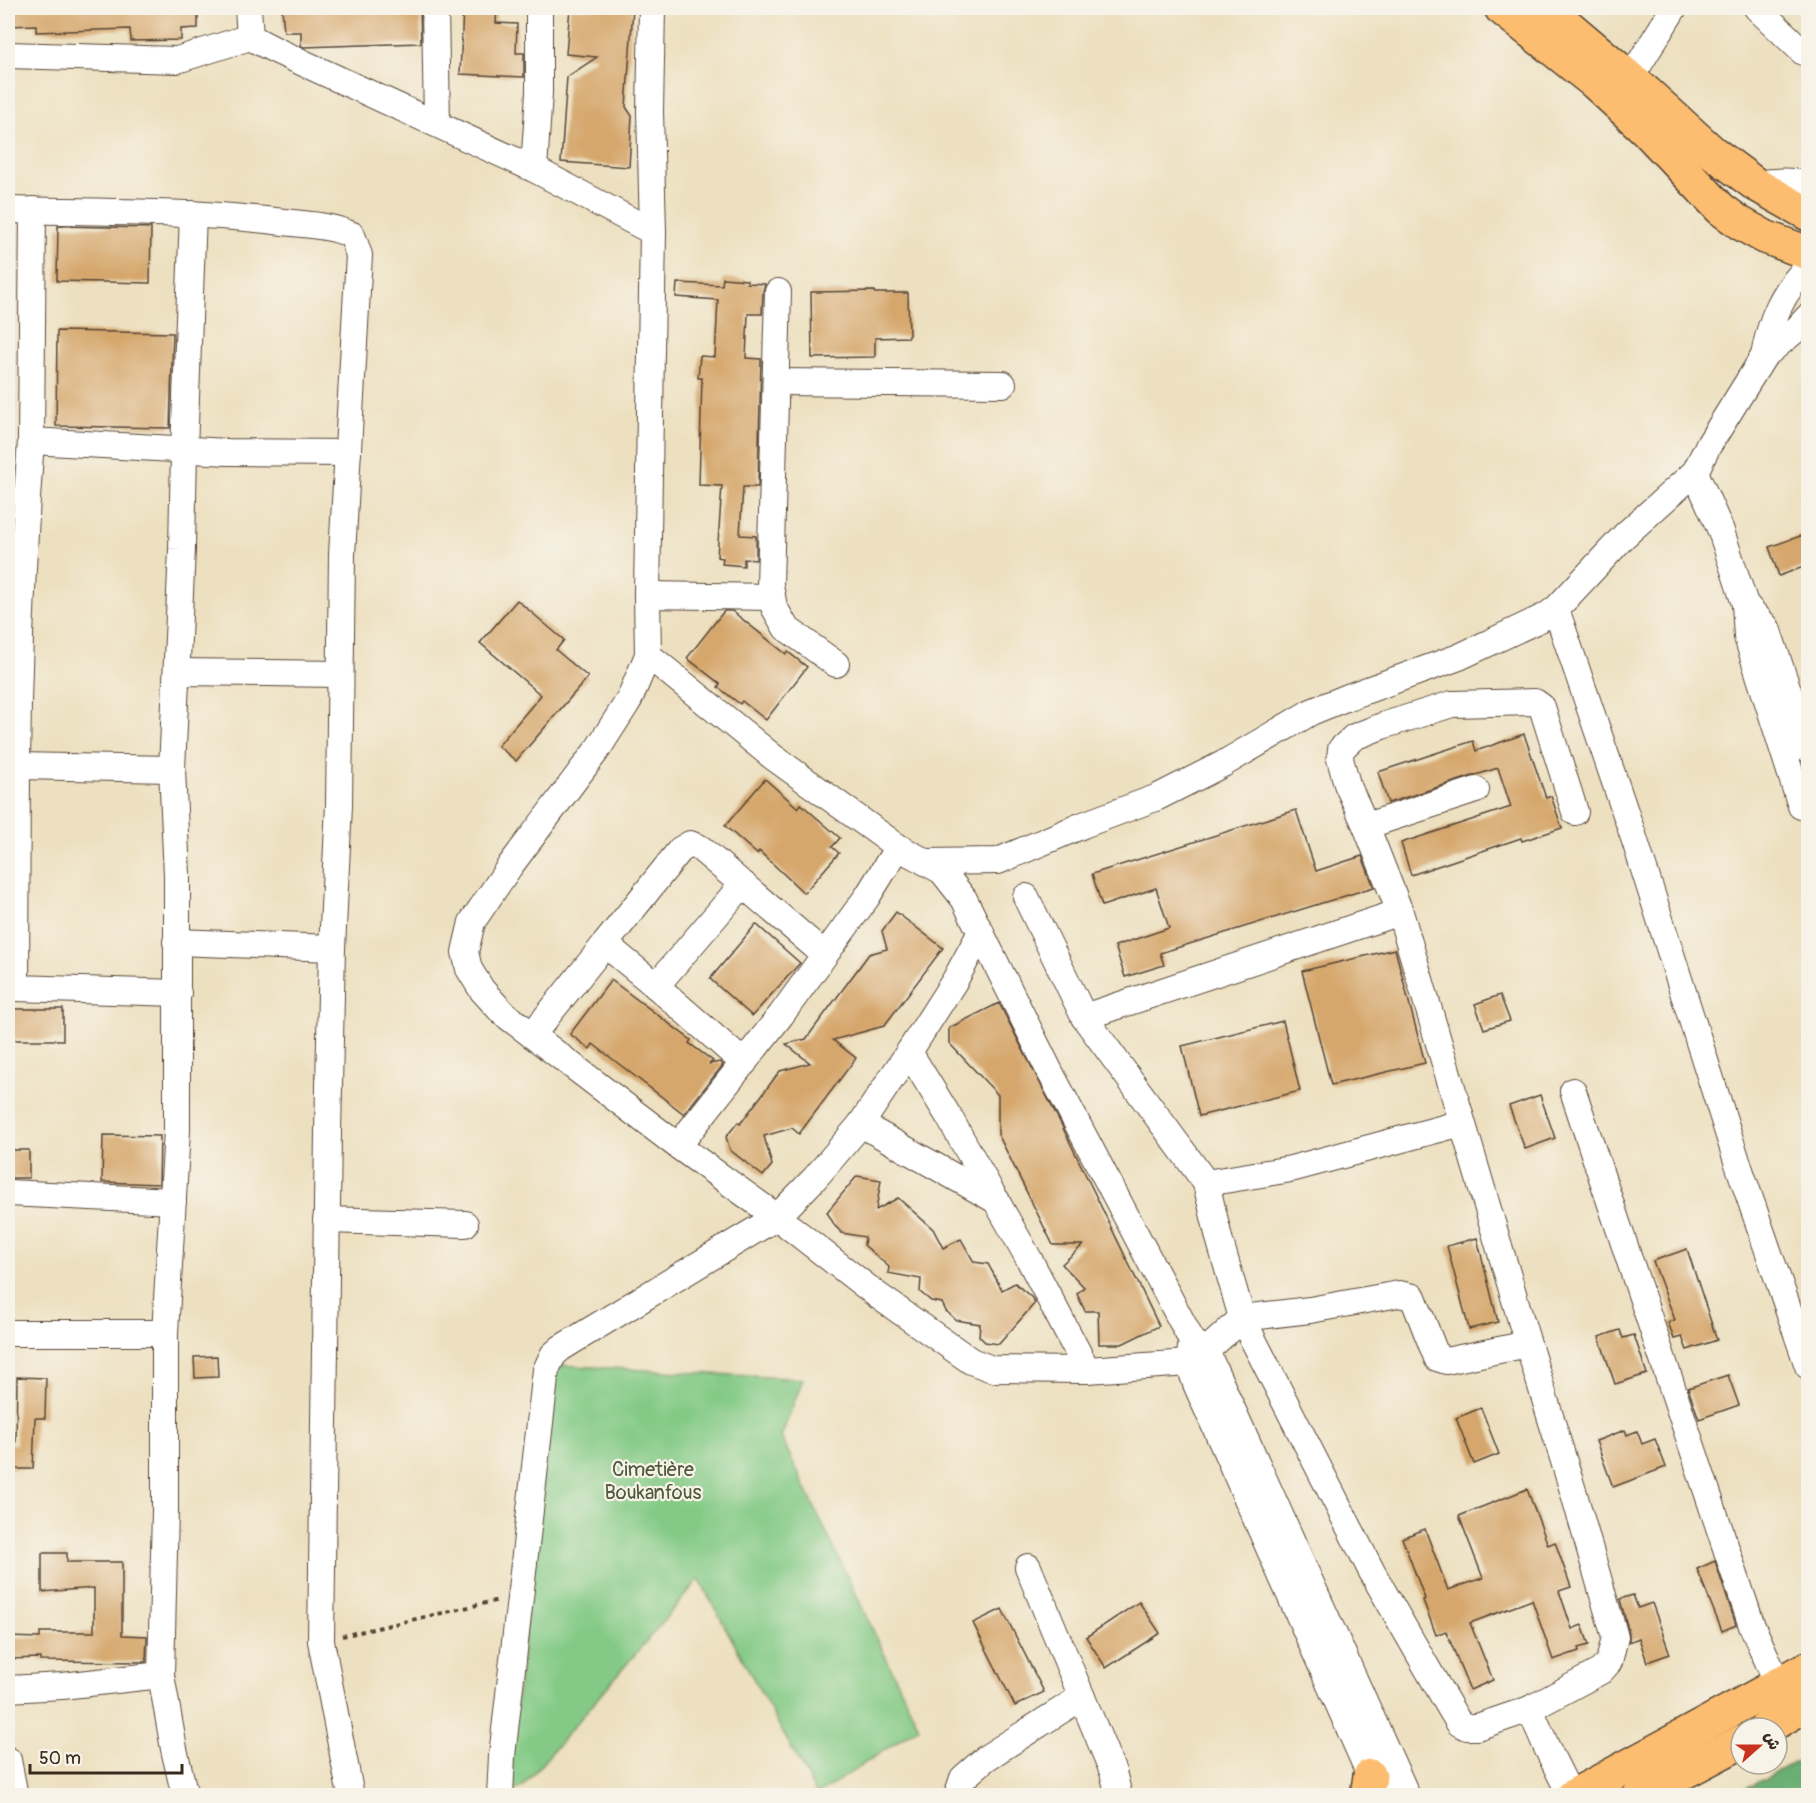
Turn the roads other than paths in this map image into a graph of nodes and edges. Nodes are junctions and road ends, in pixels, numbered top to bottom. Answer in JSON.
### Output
{"nodes":[{"id":1,"x":248,"y":8,"type":"edge"},
{"id":2,"x":435,"y":8,"type":"edge"},
{"id":3,"x":540,"y":8,"type":"edge"},
{"id":4,"x":652,"y":8,"type":"edge"},
{"id":5,"x":1501,"y":8,"type":"edge"},
{"id":6,"x":1547,"y":8,"type":"edge"},
{"id":7,"x":1674,"y":8,"type":"edge"},
{"id":8,"x":1768,"y":11,"type":"edge"},
{"id":9,"x":250,"y":37,"type":"junction"},
{"id":10,"x":1809,"y":52,"type":"edge"},
{"id":11,"x":8,"y":56,"type":"edge"},
{"id":12,"x":1630,"y":79,"type":"junction"},
{"id":13,"x":437,"y":123,"type":"junction"},
{"id":14,"x":534,"y":169,"type":"junction"},
{"id":15,"x":1755,"y":184,"type":"junction"},
{"id":16,"x":1809,"y":184,"type":"edge"},
{"id":17,"x":8,"y":210,"type":"edge"},
{"id":18,"x":33,"y":210,"type":"junction"},
{"id":19,"x":193,"y":214,"type":"junction"},
{"id":20,"x":1809,"y":214,"type":"edge"},
{"id":21,"x":653,"y":232,"type":"junction"},
{"id":22,"x":1809,"y":253,"type":"edge"},
{"id":23,"x":1809,"y":267,"type":"edge"},
{"id":24,"x":778,"y":292,"type":"dead end"},
{"id":25,"x":1809,"y":317,"type":"edge"},
{"id":26,"x":1764,"y":356,"type":"junction"},
{"id":27,"x":776,"y":382,"type":"junction"},
{"id":28,"x":1003,"y":384,"type":"dead end"},
{"id":29,"x":31,"y":441,"type":"junction"},
{"id":30,"x":184,"y":450,"type":"junction"},
{"id":31,"x":348,"y":453,"type":"junction"},
{"id":32,"x":1695,"y":472,"type":"junction"},
{"id":33,"x":647,"y":595,"type":"junction"},
{"id":34,"x":772,"y":597,"type":"junction"},
{"id":35,"x":1745,"y":604,"type":"junction"},
{"id":36,"x":1556,"y":609,"type":"junction"},
{"id":37,"x":14,"y":628,"type":"edge"},
{"id":38,"x":648,"y":655,"type":"junction"},
{"id":39,"x":836,"y":664,"type":"dead end"},
{"id":40,"x":177,"y":672,"type":"junction"},
{"id":41,"x":340,"y":674,"type":"junction"},
{"id":42,"x":1809,"y":749,"type":"edge"},
{"id":43,"x":17,"y":766,"type":"junction"},
{"id":44,"x":172,"y":769,"type":"junction"},
{"id":45,"x":1476,"y":790,"type":"dead end"},
{"id":46,"x":1809,"y":809,"type":"edge"},
{"id":47,"x":1575,"y":812,"type":"dead end"},
{"id":48,"x":1366,"y":826,"type":"junction"},
{"id":49,"x":897,"y":847,"type":"junction"},
{"id":50,"x":926,"y":862,"type":"junction"},
{"id":51,"x":743,"y":884,"type":"junction"},
{"id":52,"x":1026,"y":897,"type":"dead end"},
{"id":53,"x":1400,"y":912,"type":"junction"},
{"id":54,"x":981,"y":932,"type":"junction"},
{"id":55,"x":176,"y":942,"type":"junction"},
{"id":56,"x":605,"y":944,"type":"junction"},
{"id":57,"x":332,"y":948,"type":"junction"},
{"id":58,"x":824,"y":954,"type":"junction"},
{"id":59,"x":656,"y":986,"type":"junction"},
{"id":60,"x":12,"y":988,"type":"edge"},
{"id":61,"x":178,"y":993,"type":"junction"},
{"id":62,"x":1084,"y":1017,"type":"junction"},
{"id":63,"x":532,"y":1035,"type":"junction"},
{"id":64,"x":909,"y":1052,"type":"junction"},
{"id":65,"x":744,"y":1063,"type":"junction"},
{"id":66,"x":1574,"y":1091,"type":"dead end"},
{"id":67,"x":1462,"y":1123,"type":"junction"},
{"id":68,"x":861,"y":1124,"type":"junction"},
{"id":69,"x":678,"y":1146,"type":"junction"},
{"id":70,"x":1206,"y":1183,"type":"junction"},
{"id":71,"x":8,"y":1193,"type":"edge"},
{"id":72,"x":173,"y":1201,"type":"junction"},
{"id":73,"x":997,"y":1201,"type":"junction"},
{"id":74,"x":777,"y":1217,"type":"junction"},
{"id":75,"x":326,"y":1220,"type":"junction"},
{"id":76,"x":465,"y":1224,"type":"dead end"},
{"id":77,"x":1242,"y":1318,"type":"junction"},
{"id":78,"x":8,"y":1333,"type":"edge"},
{"id":79,"x":165,"y":1333,"type":"junction"},
{"id":80,"x":1528,"y":1344,"type":"junction"},
{"id":81,"x":1196,"y":1352,"type":"junction"},
{"id":82,"x":1809,"y":1366,"type":"edge"},
{"id":83,"x":1087,"y":1370,"type":"junction"},
{"id":84,"x":1028,"y":1567,"type":"dead end"},
{"id":85,"x":1809,"y":1668,"type":"edge"},
{"id":86,"x":161,"y":1675,"type":"junction"},
{"id":87,"x":1778,"y":1684,"type":"junction"},
{"id":88,"x":8,"y":1689,"type":"edge"},
{"id":89,"x":1082,"y":1697,"type":"junction"},
{"id":90,"x":1809,"y":1704,"type":"edge"},
{"id":91,"x":1530,"y":1709,"type":"junction"},
{"id":92,"x":1788,"y":1716,"type":"edge"},
{"id":93,"x":1729,"y":1748,"type":"edge"},
{"id":94,"x":8,"y":1760,"type":"edge"},
{"id":95,"x":1372,"y":1789,"type":"edge"},
{"id":96,"x":15,"y":1796,"type":"edge"},
{"id":97,"x":185,"y":1796,"type":"edge"},
{"id":98,"x":351,"y":1796,"type":"edge"},
{"id":99,"x":500,"y":1796,"type":"edge"},
{"id":100,"x":957,"y":1796,"type":"edge"},
{"id":101,"x":1119,"y":1796,"type":"edge"},
{"id":102,"x":1407,"y":1796,"type":"edge"},
{"id":103,"x":1572,"y":1796,"type":"edge"},
{"id":104,"x":1639,"y":1796,"type":"edge"}],
"edges":[{"from":1,"to":9,"type":"street"},
{"from":2,"to":13,"type":"street"},
{"from":3,"to":14,"type":"street"},
{"from":4,"to":21,"type":"street"},
{"from":5,"to":22,"type":"main road"},
{"from":6,"to":12,"type":"main road"},
{"from":7,"to":12,"type":"street"},
{"from":8,"to":10,"type":"street"},
{"from":9,"to":11,"type":"street"},
{"from":9,"to":13,"type":"street"},
{"from":12,"to":15,"type":"main road"},
{"from":13,"to":14,"type":"street"},
{"from":14,"to":21,"type":"street"},
{"from":15,"to":16,"type":"street"},
{"from":15,"to":20,"type":"main road"},
{"from":17,"to":18,"type":"street"},
{"from":18,"to":19,"type":"street"},
{"from":18,"to":29,"type":"street"},
{"from":19,"to":30,"type":"street"},
{"from":19,"to":31,"type":"street"},
{"from":21,"to":33,"type":"street"},
{"from":23,"to":26,"type":"street"},
{"from":24,"to":27,"type":"street"},
{"from":25,"to":26,"type":"street"},
{"from":26,"to":32,"type":"street"},
{"from":27,"to":28,"type":"street"},
{"from":27,"to":34,"type":"street"},
{"from":29,"to":30,"type":"street"},
{"from":29,"to":37,"type":"street"},
{"from":30,"to":31,"type":"street"},
{"from":30,"to":40,"type":"street"},
{"from":31,"to":41,"type":"street"},
{"from":32,"to":35,"type":"street"},
{"from":32,"to":36,"type":"street"},
{"from":33,"to":34,"type":"street"},
{"from":33,"to":38,"type":"street"},
{"from":34,"to":39,"type":"street"},
{"from":35,"to":42,"type":"street"},
{"from":35,"to":46,"type":"street"},
{"from":36,"to":50,"type":"street"},
{"from":36,"to":82,"type":"street"},
{"from":37,"to":43,"type":"street"},
{"from":38,"to":49,"type":"street"},
{"from":38,"to":63,"type":"street"},
{"from":40,"to":41,"type":"street"},
{"from":40,"to":44,"type":"street"},
{"from":41,"to":57,"type":"street"},
{"from":43,"to":44,"type":"street"},
{"from":43,"to":60,"type":"street"},
{"from":44,"to":55,"type":"street"},
{"from":45,"to":48,"type":"street"},
{"from":47,"to":48,"type":"street"},
{"from":48,"to":53,"type":"street"},
{"from":49,"to":50,"type":"street"},
{"from":49,"to":58,"type":"street"},
{"from":50,"to":54,"type":"street"},
{"from":51,"to":56,"type":"street"},
{"from":51,"to":58,"type":"street"},
{"from":51,"to":59,"type":"street"},
{"from":52,"to":62,"type":"street"},
{"from":53,"to":62,"type":"street"},
{"from":53,"to":67,"type":"street"},
{"from":54,"to":64,"type":"street"},
{"from":54,"to":81,"type":"street"},
{"from":55,"to":57,"type":"street"},
{"from":55,"to":61,"type":"street"},
{"from":56,"to":59,"type":"street"},
{"from":56,"to":63,"type":"street"},
{"from":57,"to":75,"type":"street"},
{"from":58,"to":65,"type":"street"},
{"from":59,"to":65,"type":"street"},
{"from":60,"to":61,"type":"street"},
{"from":61,"to":72,"type":"street"},
{"from":62,"to":70,"type":"street"},
{"from":63,"to":69,"type":"street"},
{"from":64,"to":68,"type":"street"},
{"from":64,"to":73,"type":"street"},
{"from":65,"to":69,"type":"street"},
{"from":66,"to":87,"type":"street"},
{"from":67,"to":70,"type":"street"},
{"from":67,"to":80,"type":"street"},
{"from":68,"to":73,"type":"street"},
{"from":68,"to":74,"type":"street"},
{"from":69,"to":74,"type":"street"},
{"from":70,"to":77,"type":"street"},
{"from":71,"to":72,"type":"street"},
{"from":72,"to":79,"type":"street"},
{"from":73,"to":83,"type":"street"},
{"from":74,"to":83,"type":"street"},
{"from":74,"to":99,"type":"street"},
{"from":75,"to":76,"type":"street"},
{"from":75,"to":98,"type":"street"},
{"from":77,"to":80,"type":"street"},
{"from":77,"to":81,"type":"street"},
{"from":77,"to":91,"type":"street"},
{"from":78,"to":79,"type":"street"},
{"from":79,"to":86,"type":"street"},
{"from":80,"to":91,"type":"street"},
{"from":81,"to":83,"type":"street"},
{"from":81,"to":95,"type":"street"},
{"from":81,"to":102,"type":"street"},
{"from":84,"to":89,"type":"street"},
{"from":85,"to":87,"type":"main road"},
{"from":86,"to":88,"type":"street"},
{"from":86,"to":97,"type":"street"},
{"from":87,"to":103,"type":"main road"},
{"from":89,"to":100,"type":"street"},
{"from":89,"to":101,"type":"street"},
{"from":90,"to":92,"type":"main road"},
{"from":91,"to":103,"type":"street"},
{"from":93,"to":104,"type":"main road"},
{"from":94,"to":96,"type":"street"}]}
